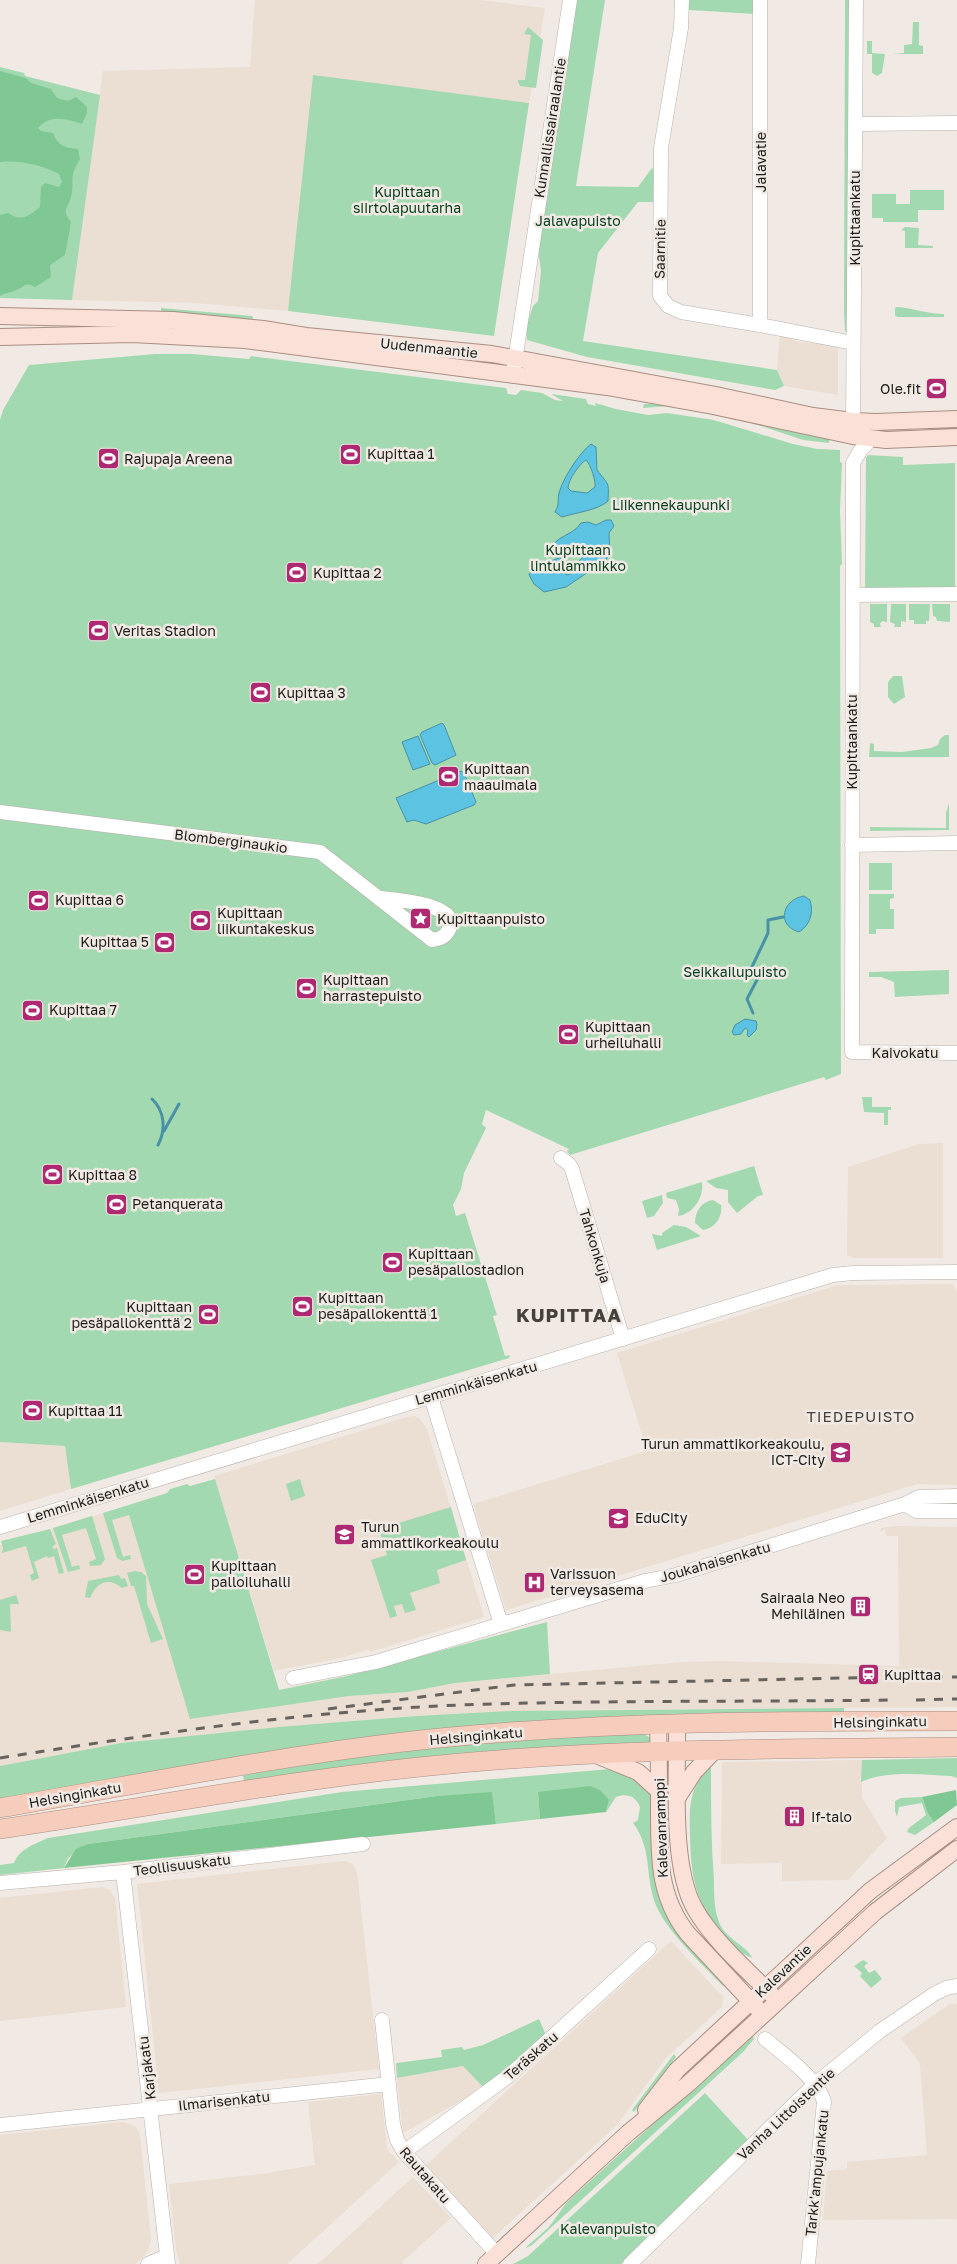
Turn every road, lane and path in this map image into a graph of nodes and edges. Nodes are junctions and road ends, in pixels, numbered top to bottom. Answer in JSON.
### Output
{"nodes":[{"id":1,"x":570,"y":0,"type":"edge"},
{"id":2,"x":682,"y":0,"type":"edge"},
{"id":3,"x":760,"y":0,"type":"edge"},
{"id":4,"x":856,"y":0,"type":"edge"},
{"id":5,"x":957,"y":123,"type":"edge"},
{"id":6,"x":856,"y":124,"type":"junction"},
{"id":7,"x":2,"y":317,"type":"edge"},
{"id":8,"x":760,"y":325,"type":"junction"},
{"id":9,"x":0,"y":336,"type":"edge"},
{"id":10,"x":854,"y":343,"type":"junction"},
{"id":11,"x":514,"y":366,"type":"junction"},
{"id":12,"x":957,"y":419,"type":"edge"},
{"id":13,"x":853,"y":428,"type":"junction"},
{"id":14,"x":957,"y":437,"type":"edge"},
{"id":15,"x":872,"y":438,"type":"junction"},
{"id":16,"x":957,"y":594,"type":"edge"},
{"id":17,"x":853,"y":595,"type":"junction"},
{"id":18,"x":0,"y":812,"type":"edge"},
{"id":19,"x":957,"y":843,"type":"edge"},
{"id":20,"x":852,"y":845,"type":"junction"},
{"id":21,"x":381,"y":898,"type":"junction"},
{"id":22,"x":852,"y":1052,"type":"joint"},
{"id":23,"x":957,"y":1053,"type":"edge"},
{"id":24,"x":560,"y":1158,"type":"dead end"},
{"id":25,"x":957,"y":1272,"type":"edge"},
{"id":26,"x":623,"y":1339,"type":"junction"},
{"id":27,"x":431,"y":1397,"type":"junction"},
{"id":28,"x":957,"y":1496,"type":"edge"},
{"id":29,"x":905,"y":1504,"type":"junction"},
{"id":30,"x":957,"y":1511,"type":"edge"},
{"id":31,"x":0,"y":1527,"type":"edge"},
{"id":32,"x":501,"y":1624,"type":"junction"},
{"id":33,"x":293,"y":1678,"type":"dead end"},
{"id":34,"x":957,"y":1721,"type":"edge"},
{"id":35,"x":677,"y":1724,"type":"junction"},
{"id":36,"x":658,"y":1725,"type":"junction"},
{"id":37,"x":957,"y":1747,"type":"edge"},
{"id":38,"x":714,"y":1751,"type":"junction"},
{"id":39,"x":668,"y":1752,"type":"junction"},
{"id":40,"x":594,"y":1754,"type":"junction"},
{"id":41,"x":659,"y":1791,"type":"junction"},
{"id":42,"x":678,"y":1796,"type":"junction"},
{"id":43,"x":0,"y":1808,"type":"edge"},
{"id":44,"x":957,"y":1828,"type":"edge"},
{"id":45,"x":0,"y":1829,"type":"edge"},
{"id":46,"x":363,"y":1844,"type":"dead end"},
{"id":47,"x":957,"y":1849,"type":"edge"},
{"id":48,"x":123,"y":1872,"type":"junction"},
{"id":49,"x":0,"y":1883,"type":"edge"},
{"id":50,"x":649,"y":1949,"type":"dead end"},
{"id":51,"x":957,"y":1986,"type":"edge"},
{"id":52,"x":764,"y":1988,"type":"junction"},
{"id":53,"x":750,"y":2001,"type":"junction"},
{"id":54,"x":778,"y":2001,"type":"junction"},
{"id":55,"x":763,"y":2015,"type":"junction"},
{"id":56,"x":382,"y":2020,"type":"dead end"},
{"id":57,"x":765,"y":2039,"type":"dead end"},
{"id":58,"x":389,"y":2084,"type":"junction"},
{"id":59,"x":814,"y":2085,"type":"junction"},
{"id":60,"x":152,"y":2108,"type":"junction"},
{"id":61,"x":0,"y":2125,"type":"edge"},
{"id":62,"x":628,"y":2133,"type":"junction"},
{"id":63,"x":404,"y":2152,"type":"junction"},
{"id":64,"x":491,"y":2259,"type":"edge"},
{"id":65,"x":167,"y":2260,"type":"edge"},
{"id":66,"x":148,"y":2264,"type":"edge"},
{"id":67,"x":630,"y":2264,"type":"edge"},
{"id":68,"x":808,"y":2264,"type":"edge"}],
"edges":[{"from":1,"to":11,"type":"street","name":"Kunnallissairaalantie"},
{"from":2,"to":8,"type":"street","name":"Saarnitie"},
{"from":3,"to":8,"type":"street","name":"Jalavatie"},
{"from":4,"to":6,"type":"street","name":"Kupittaankatu"},
{"from":5,"to":6,"type":"street"},
{"from":6,"to":10,"type":"street","name":"Kupittaankatu"},
{"from":7,"to":9,"type":"street"},
{"from":7,"to":11,"type":"main road","name":"Uudenmaantie"},
{"from":8,"to":10,"type":"street","name":"Saarnitie"},
{"from":9,"to":11,"type":"main road","name":"Uudenmaantie"},
{"from":10,"to":13,"type":"street","name":"Kupittaankatu"},
{"from":11,"to":13,"type":"main road","name":"Uudenmaantie"},
{"from":12,"to":13,"type":"main road"},
{"from":13,"to":15,"type":"main road"},
{"from":14,"to":15,"type":"main road"},
{"from":15,"to":17,"type":"street","name":"Kupittaankatu"},
{"from":16,"to":17,"type":"street"},
{"from":17,"to":20,"type":"street","name":"Kupittaankatu"},
{"from":18,"to":21,"type":"street","name":"Blomberginaukio"},
{"from":19,"to":20,"type":"street"},
{"from":20,"to":22,"type":"street","name":"Kupittaankatu"},
{"from":21,"to":21,"type":"street","name":"Blomberginaukio"},
{"from":22,"to":23,"type":"street","name":"Kaivokatu"},
{"from":24,"to":26,"type":"street","name":"Tahkonkuja"},
{"from":25,"to":26,"type":"street","name":"Lemminkäisenkatu"},
{"from":26,"to":27,"type":"street","name":"Lemminkäisenkatu"},
{"from":27,"to":31,"type":"street","name":"Lemminkäisenkatu"},
{"from":27,"to":32,"type":"street"},
{"from":28,"to":29,"type":"street","name":"Joukahaisenkatu"},
{"from":29,"to":30,"type":"street"},
{"from":29,"to":32,"type":"street","name":"Joukahaisenkatu"},
{"from":32,"to":33,"type":"street","name":"Joukahaisenkatu"},
{"from":34,"to":35,"type":"highway","name":"Helsinginkatu"},
{"from":35,"to":36,"type":"highway","name":"Helsinginkatu"},
{"from":35,"to":39,"type":"main road","name":"Kalevanramppi"},
{"from":36,"to":39,"type":"main road","name":"Kalevanramppi"},
{"from":36,"to":43,"type":"highway","name":"Helsinginkatu"},
{"from":37,"to":38,"type":"highway","name":"Helsinginkatu"},
{"from":38,"to":39,"type":"highway","name":"Helsinginkatu"},
{"from":38,"to":42,"type":"main road"},
{"from":39,"to":40,"type":"highway","name":"Helsinginkatu"},
{"from":39,"to":41,"type":"main road","name":"Kalevanramppi"},
{"from":39,"to":42,"type":"main road","name":"Kalevanramppi"},
{"from":40,"to":41,"type":"main road"},
{"from":40,"to":45,"type":"highway","name":"Helsinginkatu"},
{"from":41,"to":53,"type":"main road","name":"Kalevanramppi"},
{"from":42,"to":52,"type":"main road","name":"Kalevanramppi"},
{"from":44,"to":52,"type":"main road","name":"Kalevantie"},
{"from":46,"to":48,"type":"street","name":"Teollisuuskatu"},
{"from":47,"to":54,"type":"main road","name":"Kalevantie"},
{"from":48,"to":49,"type":"street","name":"Teollisuuskatu"},
{"from":48,"to":60,"type":"street","name":"Karjakatu"},
{"from":50,"to":63,"type":"street","name":"Teräskatu"},
{"from":51,"to":59,"type":"street","name":"Vanha Littoistentie"},
{"from":52,"to":53,"type":"main road","name":"Kalevantie"},
{"from":52,"to":54,"type":"main road","name":"Kalevanramppi"},
{"from":53,"to":55,"type":"main road","name":"Kalevanramppi"},
{"from":53,"to":62,"type":"main road","name":"Kalevantie"},
{"from":54,"to":55,"type":"main road","name":"Kalevantie"},
{"from":55,"to":62,"type":"main road","name":"Kalevantie"},
{"from":56,"to":58,"type":"street","name":"Rautakatu"},
{"from":57,"to":59,"type":"street","name":"Tarkk'ampujankatu"},
{"from":58,"to":60,"type":"street","name":"Ilmarisenkatu"},
{"from":58,"to":63,"type":"street","name":"Rautakatu"},
{"from":59,"to":67,"type":"street","name":"Vanha Littoistentie"},
{"from":59,"to":68,"type":"street","name":"Tarkk'ampujankatu"},
{"from":60,"to":61,"type":"street","name":"Ilmarisenkatu"},
{"from":60,"to":65,"type":"street","name":"Karjakatu"},
{"from":62,"to":64,"type":"main road","name":"Kalevantie"},
{"from":63,"to":64,"type":"street","name":"Rautakatu"},
{"from":65,"to":66,"type":"street"}]}
